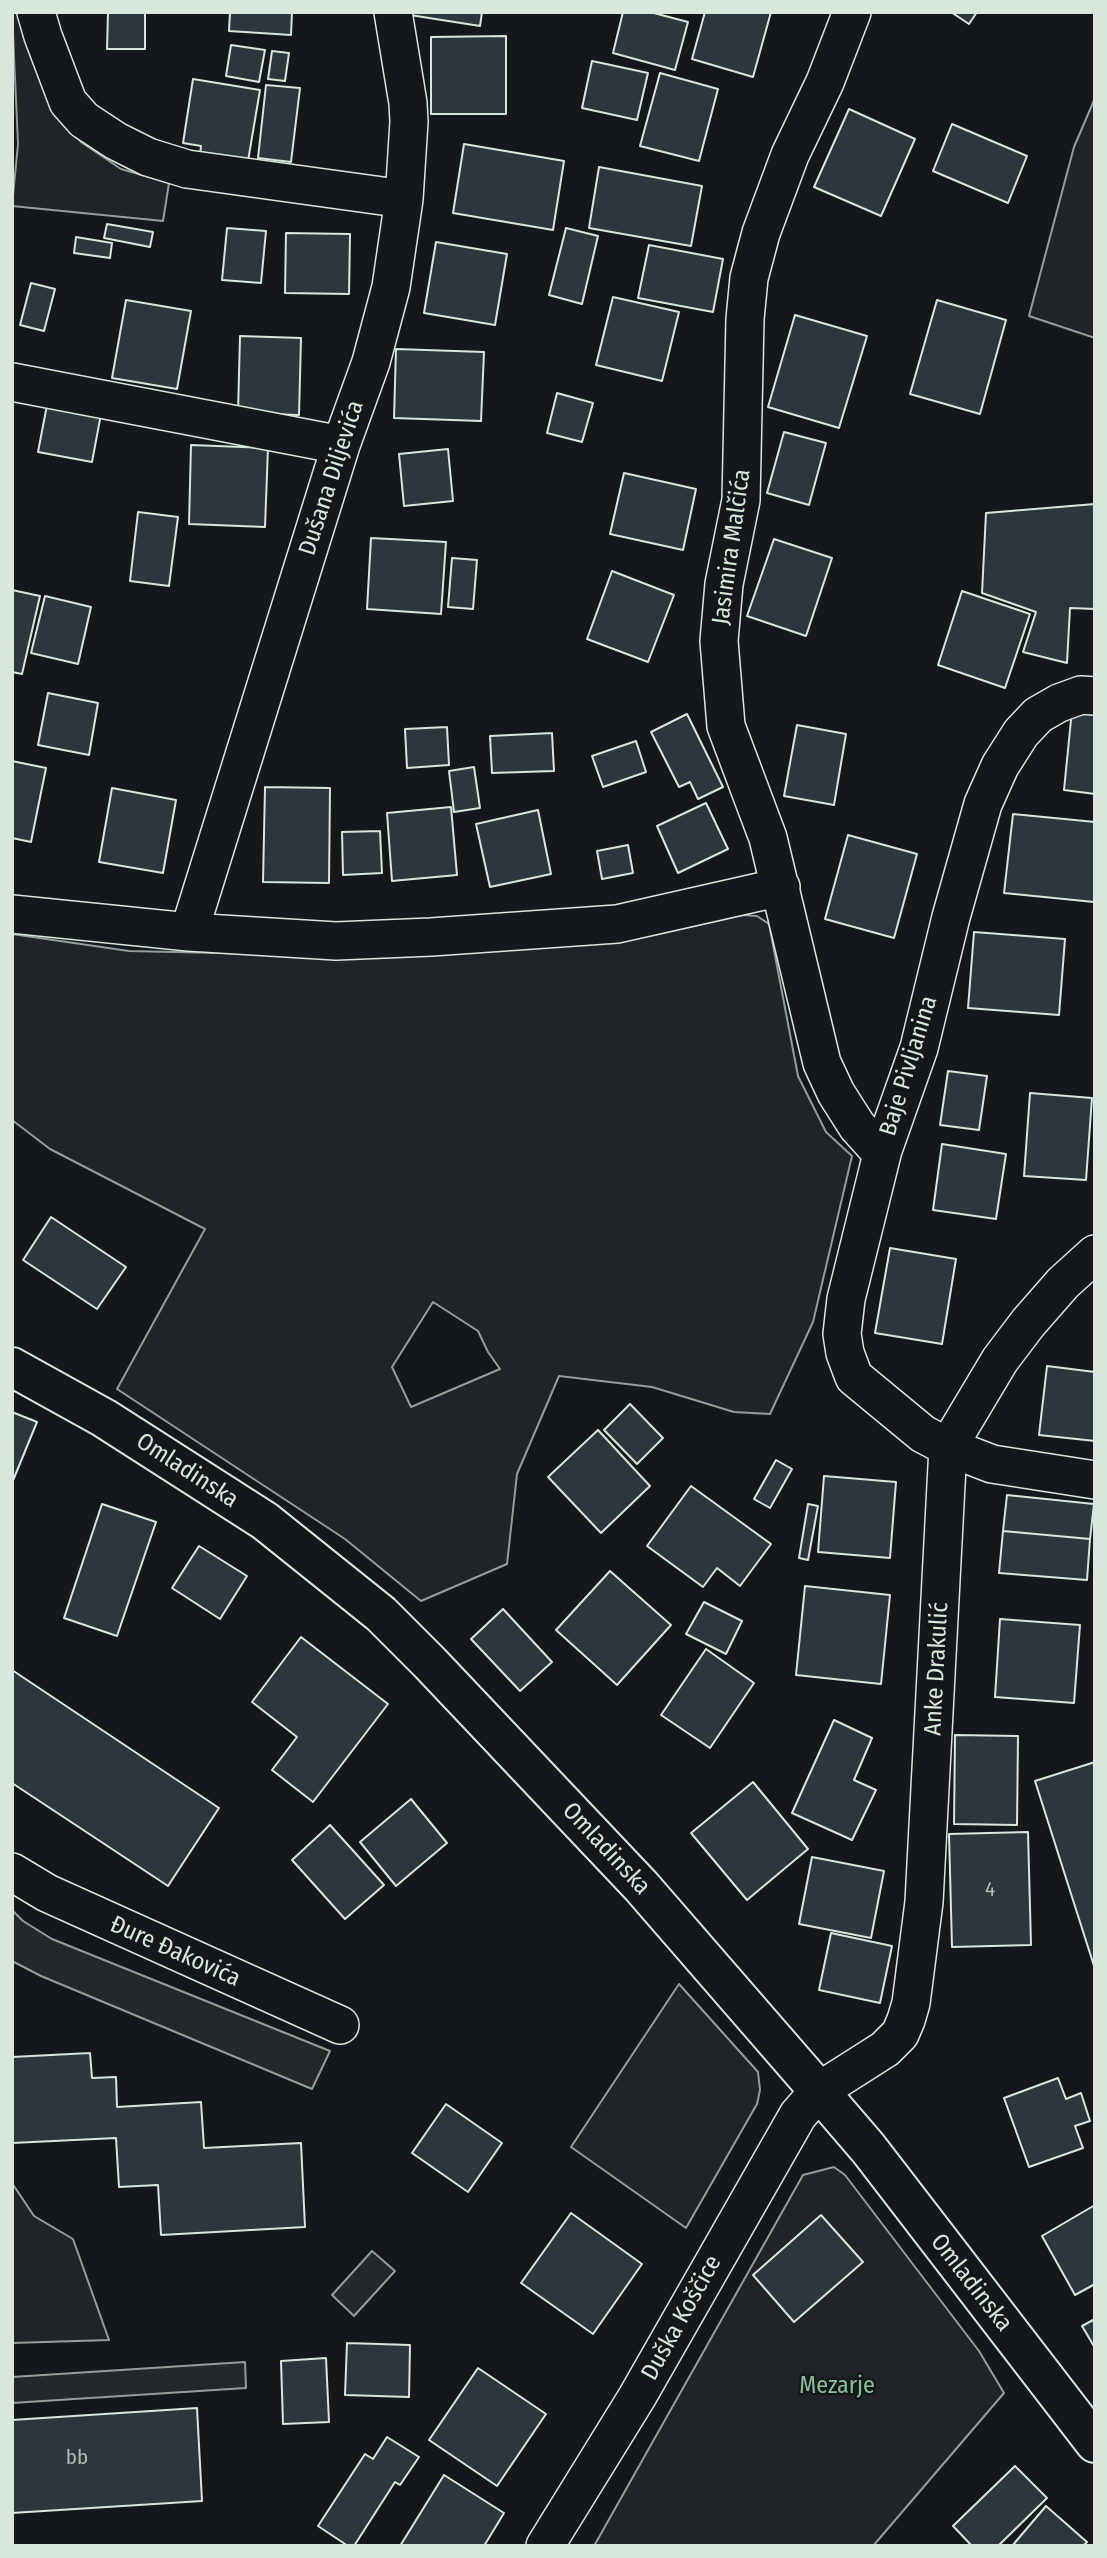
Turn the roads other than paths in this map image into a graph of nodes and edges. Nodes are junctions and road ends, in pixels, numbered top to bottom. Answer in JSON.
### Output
{"nodes":[{"id":1,"x":36,"y":12,"type":"edge"},
{"id":2,"x":393,"y":12,"type":"edge"},
{"id":3,"x":852,"y":12,"type":"edge"},
{"id":4,"x":404,"y":199,"type":"junction"},
{"id":5,"x":12,"y":382,"type":"edge"},
{"id":6,"x":341,"y":445,"type":"junction"},
{"id":7,"x":1095,"y":696,"type":"edge"},
{"id":8,"x":781,"y":887,"type":"junction"},
{"id":9,"x":12,"y":914,"type":"edge"},
{"id":10,"x":189,"y":932,"type":"junction"},
{"id":11,"x":883,"y":1150,"type":"junction"},
{"id":12,"x":1095,"y":1254,"type":"edge"},
{"id":13,"x":12,"y":1367,"type":"edge"},
{"id":14,"x":947,"y":1447,"type":"junction"},
{"id":15,"x":1095,"y":1480,"type":"edge"},
{"id":16,"x":12,"y":1872,"type":"edge"},
{"id":17,"x":340,"y":2025,"type":"dead end"},
{"id":18,"x":819,"y":2091,"type":"junction"},
{"id":19,"x":1095,"y":2443,"type":"edge"},
{"id":20,"x":545,"y":2546,"type":"edge"}],
"edges":[{"from":1,"to":4,"type":"street"},
{"from":2,"to":4,"type":"street","name":"Dušana Diljevića"},
{"from":3,"to":8,"type":"street","name":"Jasimira Malčića"},
{"from":4,"to":6,"type":"street","name":"Dušana Diljevića"},
{"from":5,"to":6,"type":"street"},
{"from":6,"to":10,"type":"street","name":"Dušana Diljevića"},
{"from":7,"to":11,"type":"street","name":"Baje Pivljanina"},
{"from":8,"to":10,"type":"street"},
{"from":8,"to":11,"type":"street","name":"Jasimira Malčića"},
{"from":9,"to":10,"type":"street"},
{"from":11,"to":14,"type":"street","name":"Baje Pivljanina"},
{"from":12,"to":14,"type":"street","name":"Anke Drakulić"},
{"from":13,"to":18,"type":"main road","name":"Omladinska"},
{"from":14,"to":15,"type":"street","name":"Baje Pivljanina"},
{"from":14,"to":18,"type":"street","name":"Anke Drakulić"},
{"from":16,"to":17,"type":"street","name":"Đure Đakovića"},
{"from":18,"to":19,"type":"main road","name":"Omladinska"},
{"from":18,"to":20,"type":"street","name":"Duška Koščice"}]}
